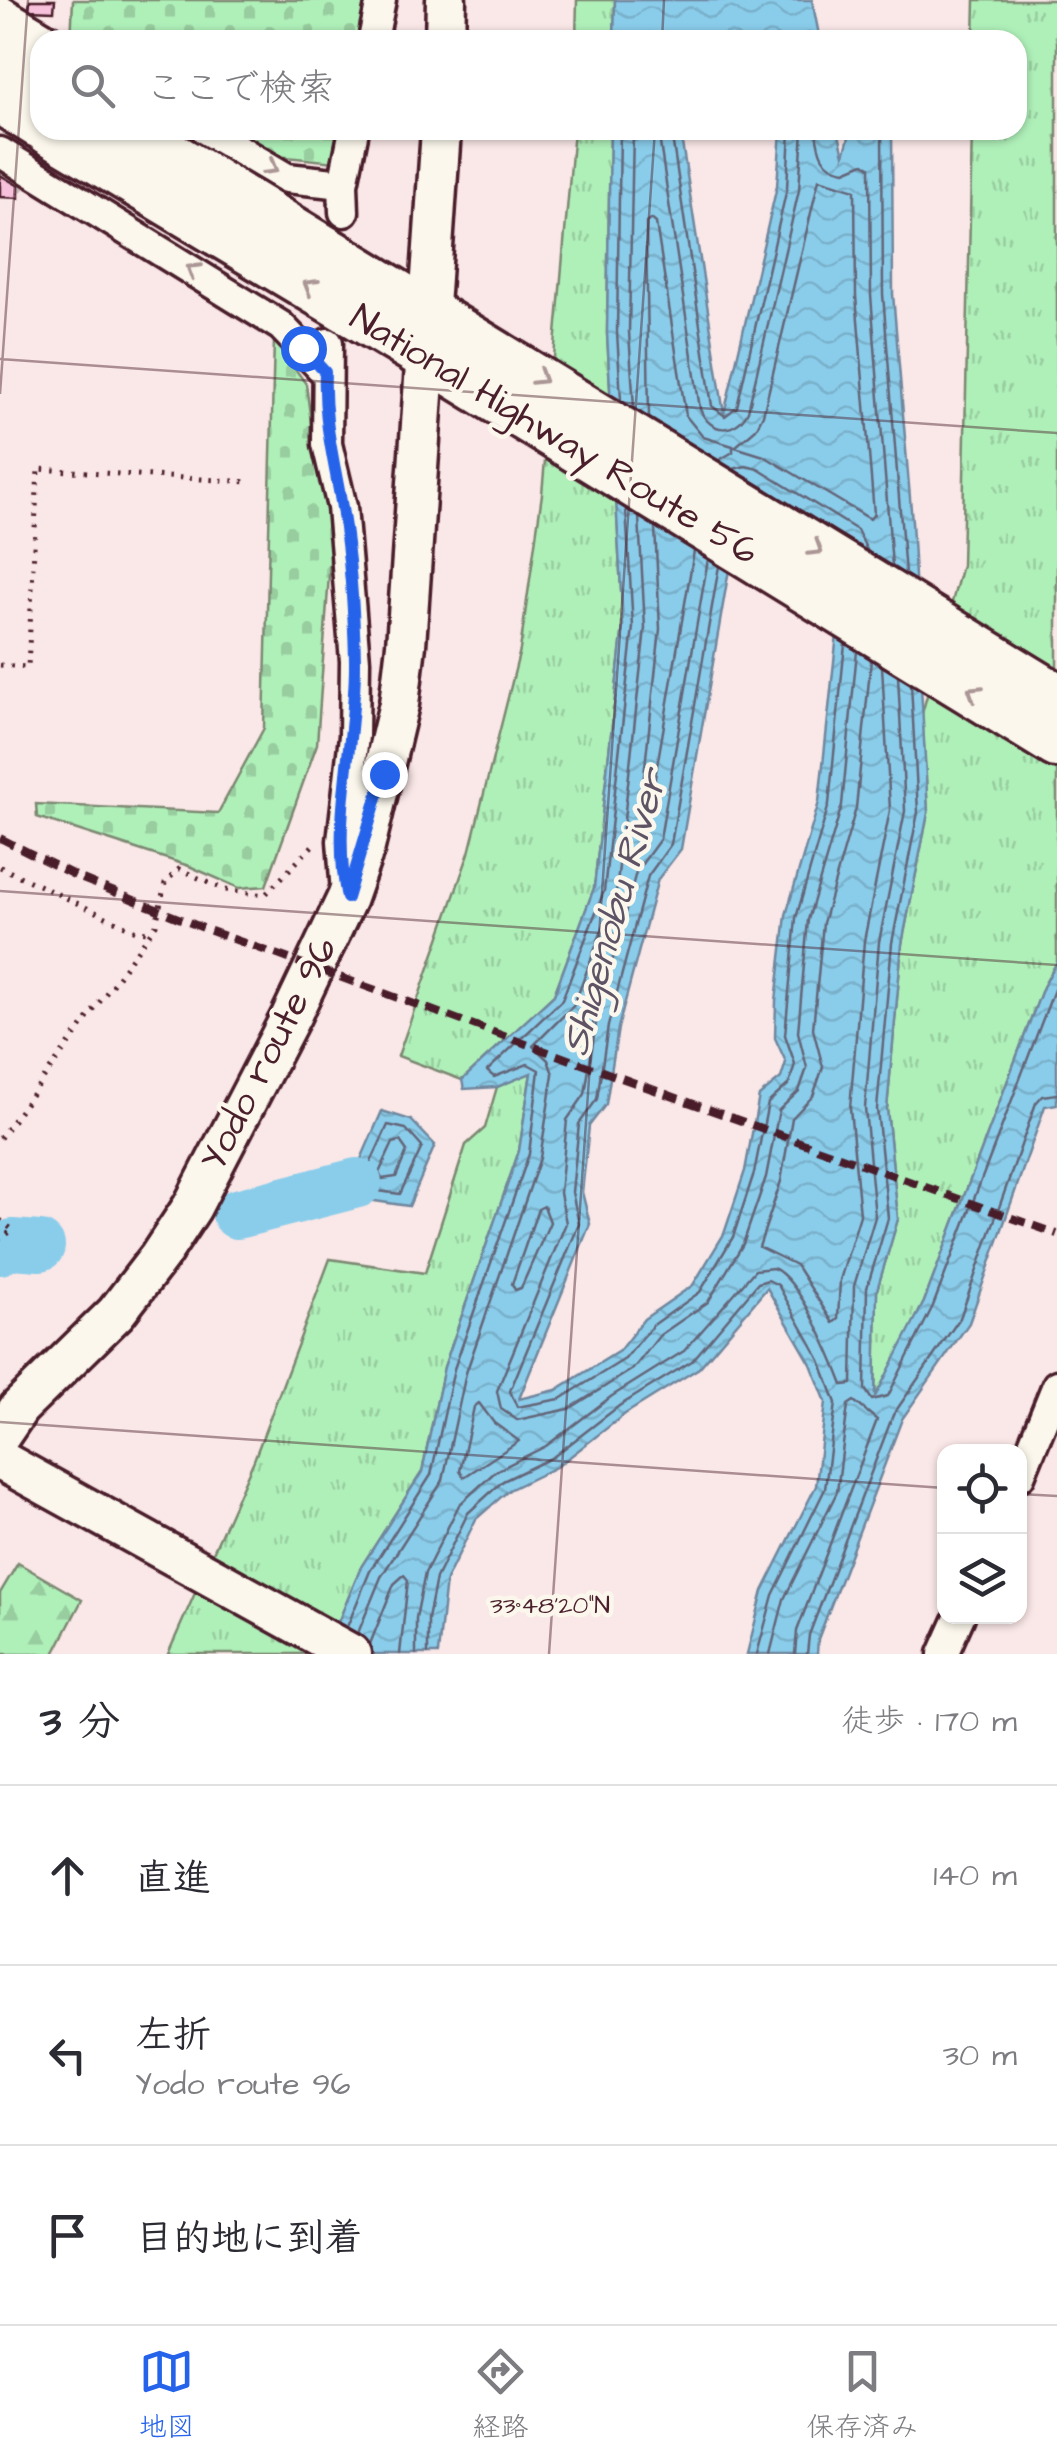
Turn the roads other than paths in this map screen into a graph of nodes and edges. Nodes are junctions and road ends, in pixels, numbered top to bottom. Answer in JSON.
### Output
{"nodes":[{"id":1,"x":381,"y":0,"type":"edge"},
{"id":2,"x":446,"y":0,"type":"edge"},
{"id":3,"x":0,"y":10,"type":"edge"},
{"id":4,"x":33,"y":30,"type":"edge"},
{"id":5,"x":375,"y":30,"type":"edge"},
{"id":6,"x":446,"y":30,"type":"edge"},
{"id":7,"x":0,"y":51,"type":"edge"},
{"id":8,"x":30,"y":70,"type":"edge"},
{"id":9,"x":0,"y":98,"type":"edge"},
{"id":10,"x":30,"y":118,"type":"edge"},
{"id":11,"x":68,"y":140,"type":"edge"},
{"id":12,"x":143,"y":140,"type":"edge"},
{"id":13,"x":223,"y":140,"type":"edge"},
{"id":14,"x":353,"y":140,"type":"edge"},
{"id":15,"x":441,"y":140,"type":"edge"},
{"id":16,"x":0,"y":152,"type":"edge"},
{"id":17,"x":442,"y":341,"type":"junction"},
{"id":18,"x":1057,"y":698,"type":"edge"},
{"id":19,"x":1057,"y":743,"type":"edge"},
{"id":20,"x":347,"y":898,"type":"junction"},
{"id":21,"x":1057,"y":1385,"type":"edge"},
{"id":22,"x":0,"y":1436,"type":"edge"},
{"id":23,"x":1027,"y":1459,"type":"edge"},
{"id":24,"x":0,"y":1460,"type":"edge"},
{"id":25,"x":956,"y":1624,"type":"edge"},
{"id":26,"x":971,"y":1624,"type":"edge"},
{"id":27,"x":352,"y":1654,"type":"edge"},
{"id":28,"x":943,"y":1654,"type":"edge"},
{"id":29,"x":965,"y":1654,"type":"edge"}],
"edges":[{"from":1,"to":5,"type":"street"},
{"from":2,"to":6,"type":"street"},
{"from":3,"to":4,"type":"street"},
{"from":7,"to":8,"type":"highway"},
{"from":9,"to":10,"type":"highway"},
{"from":17,"to":11,"type":"highway","name":"National Highway Route 56","one_way":true},
{"from":12,"to":17,"type":"highway","name":"National Highway Route 56"},
{"from":13,"to":14,"type":"street","one_way":true},
{"from":15,"to":17,"type":"street","name":"Yodo route 96"},
{"from":20,"to":16,"type":"street","one_way":true},
{"from":17,"to":18,"type":"highway","name":"National Highway Route 56","one_way":true},
{"from":19,"to":17,"type":"highway","name":"National Highway Route 56","one_way":true},
{"from":17,"to":20,"type":"street","name":"Yodo route 96"},
{"from":20,"to":22,"type":"street","name":"Yodo route 96"},
{"from":21,"to":23,"type":"street"},
{"from":24,"to":27,"type":"street"},
{"from":25,"to":28,"type":"street"},
{"from":26,"to":29,"type":"street"}]}
